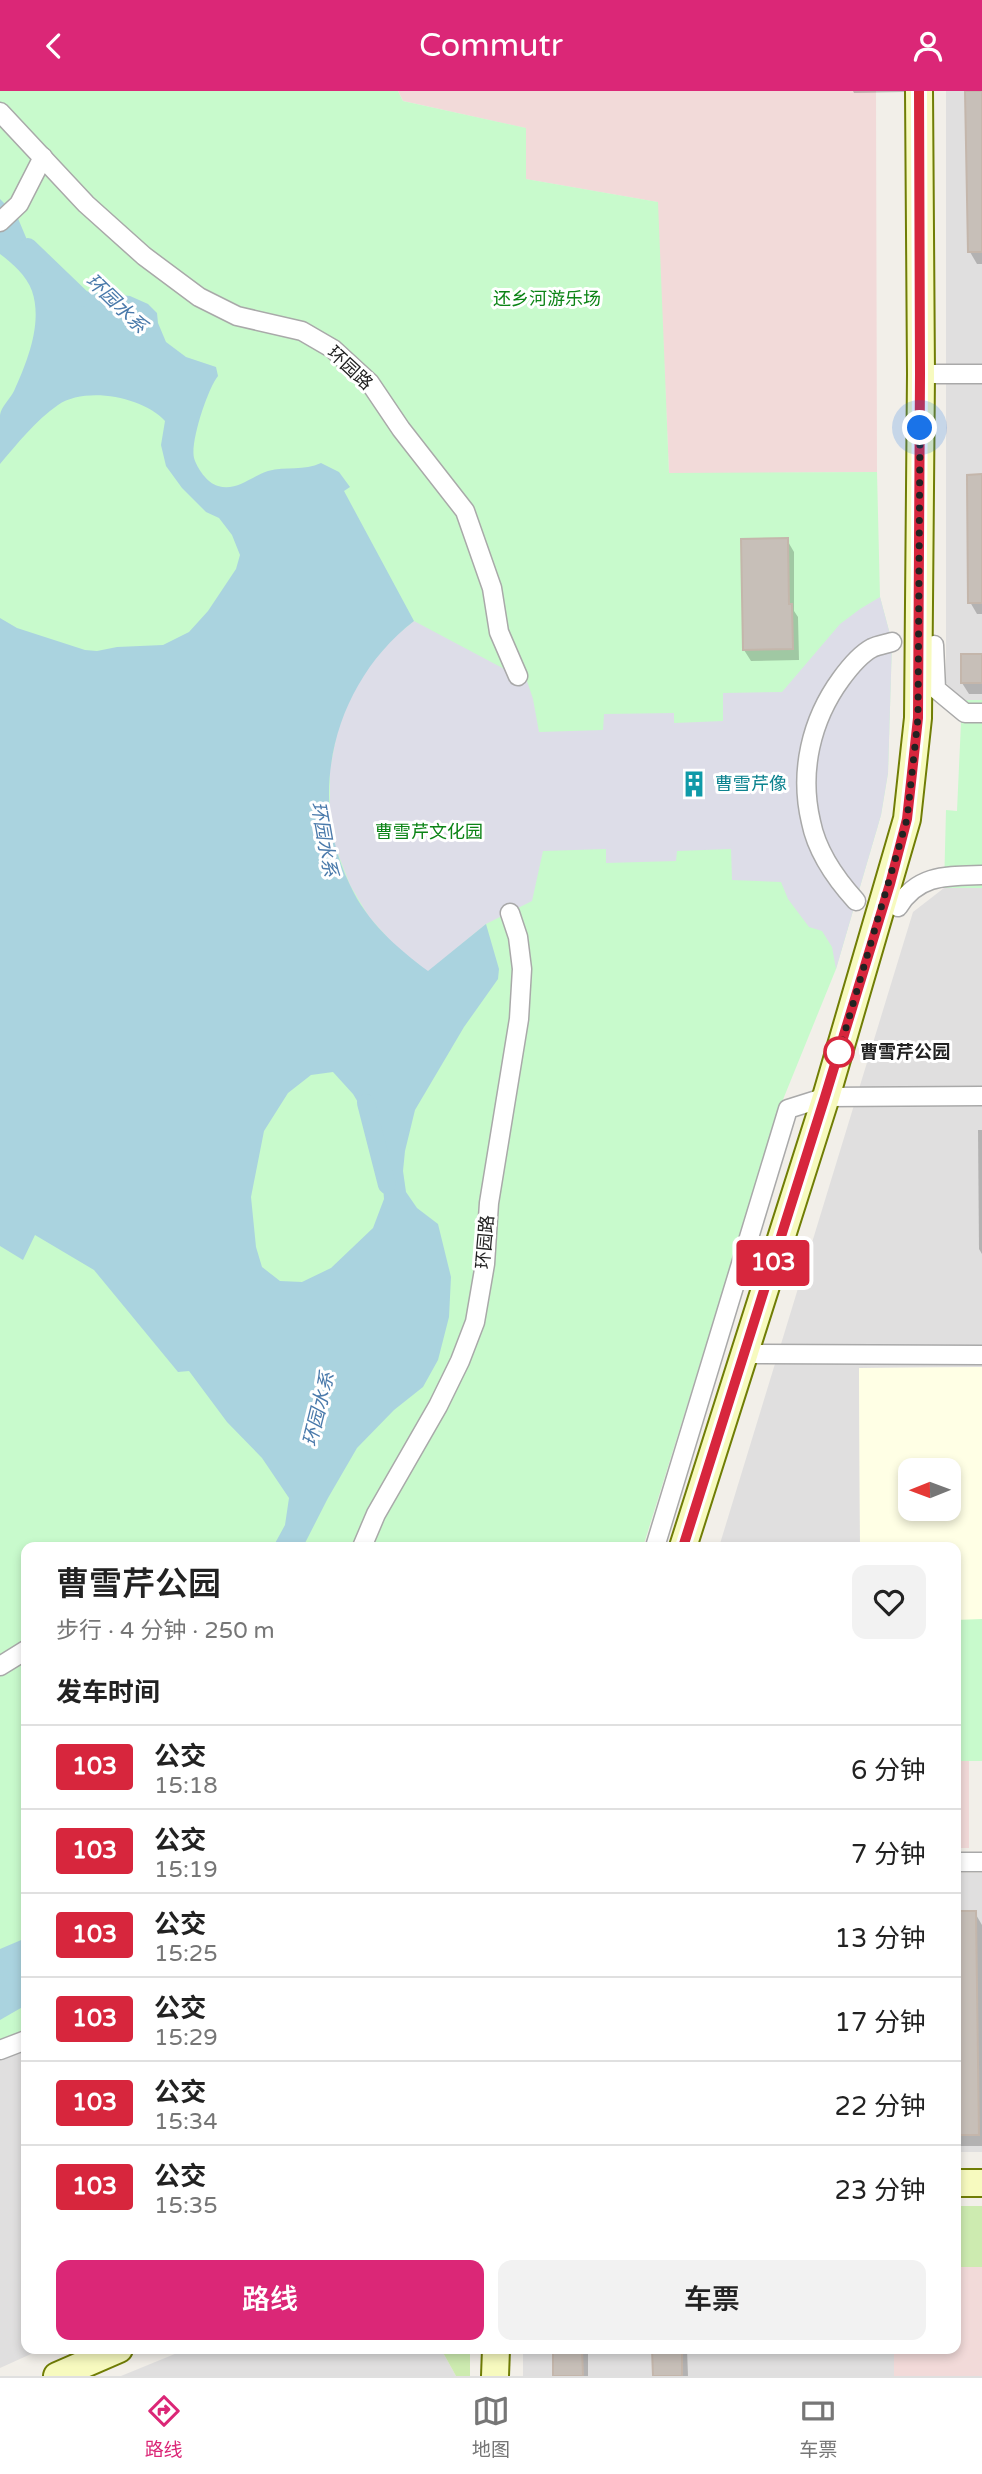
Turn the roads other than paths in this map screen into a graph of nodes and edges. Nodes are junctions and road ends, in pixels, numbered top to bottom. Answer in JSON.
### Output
{"nodes":[{"id":1,"x":919,"y":91,"type":"edge"},
{"id":2,"x":0,"y":112,"type":"edge"},
{"id":3,"x":43,"y":157,"type":"junction"},
{"id":4,"x":0,"y":222,"type":"edge"},
{"id":5,"x":920,"y":374,"type":"junction"},
{"id":6,"x":982,"y":374,"type":"edge"},
{"id":7,"x":892,"y":642,"type":"dead end"},
{"id":8,"x":934,"y":645,"type":"dead end"},
{"id":9,"x":518,"y":676,"type":"dead end"},
{"id":10,"x":982,"y":713,"type":"edge"},
{"id":11,"x":982,"y":875,"type":"edge"},
{"id":12,"x":856,"y":901,"type":"dead end"},
{"id":13,"x":898,"y":907,"type":"dead end"},
{"id":14,"x":509,"y":913,"type":"dead end"},
{"id":15,"x":982,"y":1096,"type":"edge"},
{"id":16,"x":825,"y":1097,"type":"junction"},
{"id":17,"x":744,"y":1354,"type":"junction"},
{"id":18,"x":982,"y":1355,"type":"edge"},
{"id":19,"x":364,"y":1542,"type":"edge"},
{"id":20,"x":656,"y":1542,"type":"edge"},
{"id":21,"x":685,"y":1542,"type":"edge"},
{"id":22,"x":21,"y":1653,"type":"edge"},
{"id":23,"x":0,"y":1666,"type":"edge"},
{"id":24,"x":961,"y":1862,"type":"edge"},
{"id":25,"x":982,"y":1862,"type":"edge"},
{"id":26,"x":21,"y":2041,"type":"edge"},
{"id":27,"x":0,"y":2050,"type":"edge"},
{"id":28,"x":961,"y":2183,"type":"edge"},
{"id":29,"x":982,"y":2183,"type":"edge"},
{"id":30,"x":108,"y":2354,"type":"edge"},
{"id":31,"x":496,"y":2354,"type":"edge"},
{"id":32,"x":57,"y":2376,"type":"edge"},
{"id":33,"x":495,"y":2376,"type":"edge"}],
"edges":[{"from":1,"to":5,"type":"main road"},
{"from":2,"to":3,"type":"street","name":"环园路"},
{"from":3,"to":4,"type":"street"},
{"from":3,"to":9,"type":"street","name":"环园路"},
{"from":5,"to":6,"type":"street"},
{"from":5,"to":16,"type":"main road"},
{"from":7,"to":12,"type":"street"},
{"from":8,"to":10,"type":"street"},
{"from":11,"to":13,"type":"street"},
{"from":14,"to":19,"type":"street","name":"环园路"},
{"from":15,"to":16,"type":"street"},
{"from":16,"to":17,"type":"main road"},
{"from":16,"to":20,"type":"street"},
{"from":17,"to":18,"type":"street"},
{"from":17,"to":21,"type":"main road"},
{"from":22,"to":23,"type":"street"},
{"from":24,"to":25,"type":"street"},
{"from":26,"to":27,"type":"street"},
{"from":28,"to":29,"type":"main road"},
{"from":30,"to":32,"type":"main road"},
{"from":31,"to":33,"type":"main road"}]}
